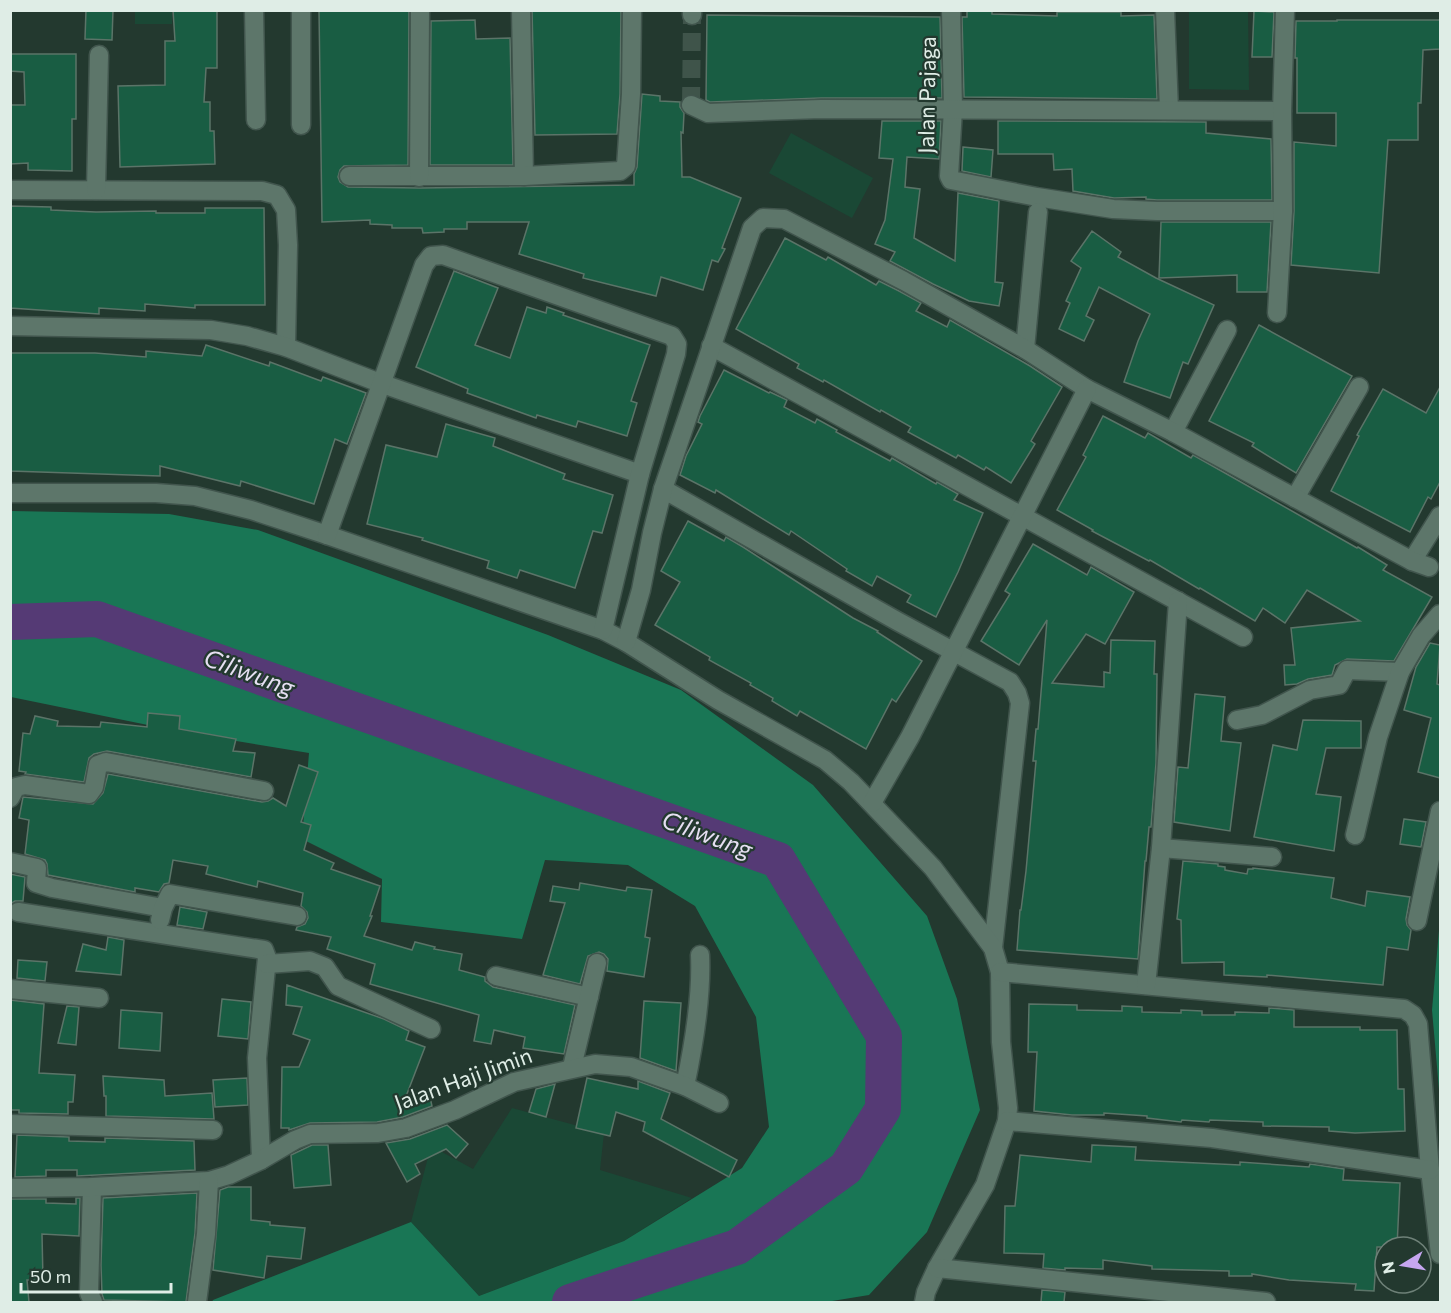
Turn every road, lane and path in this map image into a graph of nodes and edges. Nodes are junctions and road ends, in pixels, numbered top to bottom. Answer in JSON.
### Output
{"nodes":[{"id":1,"x":255,"y":10,"type":"edge"},
{"id":2,"x":301,"y":10,"type":"edge"},
{"id":3,"x":420,"y":10,"type":"edge"},
{"id":4,"x":520,"y":10,"type":"edge"},
{"id":5,"x":632,"y":10,"type":"edge"},
{"id":6,"x":951,"y":10,"type":"edge"},
{"id":7,"x":1165,"y":10,"type":"edge"},
{"id":8,"x":1285,"y":10,"type":"edge"},
{"id":9,"x":99,"y":55,"type":"dead end"},
{"id":10,"x":692,"y":105,"type":"dead end"},
{"id":11,"x":954,"y":109,"type":"junction"},
{"id":12,"x":1169,"y":110,"type":"junction"},
{"id":13,"x":1282,"y":111,"type":"junction"},
{"id":14,"x":256,"y":120,"type":"dead end"},
{"id":15,"x":301,"y":125,"type":"dead end"},
{"id":16,"x":349,"y":176,"type":"dead end"},
{"id":17,"x":524,"y":176,"type":"junction"},
{"id":18,"x":419,"y":177,"type":"junction"},
{"id":19,"x":10,"y":190,"type":"edge"},
{"id":20,"x":96,"y":190,"type":"junction"},
{"id":21,"x":1283,"y":211,"type":"junction"},
{"id":22,"x":1038,"y":212,"type":"dead end"},
{"id":23,"x":1277,"y":313,"type":"dead end"},
{"id":24,"x":10,"y":326,"type":"edge"},
{"id":25,"x":1227,"y":330,"type":"dead end"},
{"id":26,"x":711,"y":346,"type":"junction"},
{"id":27,"x":286,"y":347,"type":"junction"},
{"id":28,"x":1025,"y":349,"type":"junction"},
{"id":29,"x":380,"y":383,"type":"junction"},
{"id":30,"x":1359,"y":387,"type":"dead end"},
{"id":31,"x":1087,"y":389,"type":"junction"},
{"id":32,"x":1173,"y":432,"type":"junction"},
{"id":33,"x":640,"y":474,"type":"junction"},
{"id":34,"x":663,"y":489,"type":"junction"},
{"id":35,"x":10,"y":493,"type":"edge"},
{"id":36,"x":1295,"y":498,"type":"junction"},
{"id":37,"x":1022,"y":515,"type":"junction"},
{"id":38,"x":1440,"y":516,"type":"edge"},
{"id":39,"x":327,"y":535,"type":"junction"},
{"id":40,"x":1178,"y":601,"type":"junction"},
{"id":41,"x":1440,"y":614,"type":"edge"},
{"id":42,"x":603,"y":630,"type":"junction"},
{"id":43,"x":1243,"y":637,"type":"dead end"},
{"id":44,"x":626,"y":642,"type":"junction"},
{"id":45,"x":953,"y":652,"type":"junction"},
{"id":46,"x":1400,"y":672,"type":"junction"},
{"id":47,"x":1237,"y":720,"type":"dead end"},
{"id":48,"x":264,"y":791,"type":"dead end"},
{"id":49,"x":10,"y":798,"type":"edge"},
{"id":50,"x":872,"y":803,"type":"junction"},
{"id":51,"x":1440,"y":811,"type":"edge"},
{"id":52,"x":1355,"y":835,"type":"dead end"},
{"id":53,"x":1161,"y":848,"type":"junction"},
{"id":54,"x":1272,"y":857,"type":"dead end"},
{"id":55,"x":10,"y":862,"type":"edge"},
{"id":56,"x":163,"y":908,"type":"junction"},
{"id":57,"x":18,"y":912,"type":"dead end"},
{"id":58,"x":297,"y":916,"type":"dead end"},
{"id":59,"x":1417,"y":921,"type":"dead end"},
{"id":60,"x":157,"y":933,"type":"junction"},
{"id":61,"x":993,"y":948,"type":"junction"},
{"id":62,"x":700,"y":955,"type":"dead end"},
{"id":63,"x":597,"y":963,"type":"dead end"},
{"id":64,"x":267,"y":964,"type":"junction"},
{"id":65,"x":1000,"y":972,"type":"junction"},
{"id":66,"x":496,"y":976,"type":"dead end"},
{"id":67,"x":1146,"y":985,"type":"junction"},
{"id":68,"x":10,"y":989,"type":"edge"},
{"id":69,"x":589,"y":997,"type":"junction"},
{"id":70,"x":99,"y":998,"type":"dead end"},
{"id":71,"x":431,"y":1029,"type":"dead end"},
{"id":72,"x":572,"y":1067,"type":"junction"},
{"id":73,"x":685,"y":1086,"type":"junction"},
{"id":74,"x":719,"y":1103,"type":"dead end"},
{"id":75,"x":1007,"y":1121,"type":"junction"},
{"id":76,"x":10,"y":1124,"type":"edge"},
{"id":77,"x":213,"y":1130,"type":"dead end"},
{"id":78,"x":261,"y":1160,"type":"junction"},
{"id":79,"x":1430,"y":1170,"type":"junction"},
{"id":80,"x":209,"y":1181,"type":"junction"},
{"id":81,"x":92,"y":1187,"type":"junction"},
{"id":82,"x":10,"y":1188,"type":"edge"},
{"id":83,"x":1440,"y":1254,"type":"edge"},
{"id":84,"x":937,"y":1268,"type":"junction"},
{"id":85,"x":93,"y":1302,"type":"edge"},
{"id":86,"x":196,"y":1302,"type":"edge"},
{"id":87,"x":924,"y":1302,"type":"edge"},
{"id":88,"x":1266,"y":1302,"type":"edge"}],
"edges":[{"from":1,"to":14,"type":"street"},
{"from":2,"to":15,"type":"street"},
{"from":3,"to":18,"type":"street"},
{"from":4,"to":17,"type":"street"},
{"from":5,"to":17,"type":"street"},
{"from":6,"to":11,"type":"street","name":"Jalan Pajaga"},
{"from":7,"to":12,"type":"street"},
{"from":8,"to":13,"type":"street"},
{"from":9,"to":20,"type":"street"},
{"from":10,"to":11,"type":"street"},
{"from":11,"to":12,"type":"street"},
{"from":11,"to":21,"type":"street","name":"Jalan Pajaga"},
{"from":12,"to":13,"type":"street"},
{"from":13,"to":21,"type":"street"},
{"from":16,"to":18,"type":"street"},
{"from":17,"to":18,"type":"street"},
{"from":19,"to":20,"type":"street"},
{"from":20,"to":27,"type":"street"},
{"from":21,"to":23,"type":"street"},
{"from":22,"to":28,"type":"street"},
{"from":24,"to":27,"type":"street"},
{"from":25,"to":32,"type":"street"},
{"from":26,"to":28,"type":"street"},
{"from":26,"to":34,"type":"street"},
{"from":26,"to":37,"type":"street"},
{"from":27,"to":29,"type":"street"},
{"from":28,"to":31,"type":"street"},
{"from":29,"to":33,"type":"street"},
{"from":29,"to":33,"type":"street"},
{"from":29,"to":39,"type":"street"},
{"from":30,"to":36,"type":"street"},
{"from":31,"to":32,"type":"street"},
{"from":31,"to":37,"type":"street"},
{"from":32,"to":36,"type":"street"},
{"from":33,"to":42,"type":"street"},
{"from":34,"to":44,"type":"street"},
{"from":34,"to":45,"type":"street"},
{"from":35,"to":39,"type":"street"},
{"from":36,"to":38,"type":"street"},
{"from":37,"to":40,"type":"street"},
{"from":37,"to":45,"type":"street"},
{"from":39,"to":42,"type":"street"},
{"from":40,"to":43,"type":"street"},
{"from":40,"to":53,"type":"street"},
{"from":41,"to":46,"type":"street"},
{"from":42,"to":44,"type":"street"},
{"from":44,"to":50,"type":"street"},
{"from":45,"to":50,"type":"street"},
{"from":45,"to":61,"type":"street"},
{"from":46,"to":47,"type":"street"},
{"from":46,"to":52,"type":"street"},
{"from":48,"to":49,"type":"street"},
{"from":50,"to":61,"type":"street"},
{"from":51,"to":59,"type":"street"},
{"from":53,"to":54,"type":"street"},
{"from":53,"to":67,"type":"street"},
{"from":55,"to":56,"type":"street"},
{"from":56,"to":58,"type":"street"},
{"from":56,"to":60,"type":"street"},
{"from":57,"to":60,"type":"street"},
{"from":60,"to":64,"type":"street"},
{"from":61,"to":65,"type":"street"},
{"from":62,"to":73,"type":"street"},
{"from":63,"to":69,"type":"street"},
{"from":64,"to":71,"type":"street"},
{"from":64,"to":78,"type":"street"},
{"from":65,"to":67,"type":"street"},
{"from":65,"to":75,"type":"street"},
{"from":66,"to":69,"type":"street"},
{"from":67,"to":79,"type":"street"},
{"from":68,"to":70,"type":"street"},
{"from":69,"to":72,"type":"street"},
{"from":72,"to":73,"type":"street","name":"Jalan Haji Jimin"},
{"from":72,"to":78,"type":"street","name":"Jalan Haji Jimin"},
{"from":73,"to":74,"type":"street","name":"Jalan Haji Jimin"},
{"from":75,"to":79,"type":"street"},
{"from":75,"to":84,"type":"street"},
{"from":76,"to":77,"type":"street"},
{"from":78,"to":80,"type":"street","name":"Jalan Haji Jimin"},
{"from":79,"to":83,"type":"street"},
{"from":80,"to":81,"type":"street","name":"Jalan Haji Jimin"},
{"from":80,"to":86,"type":"street"},
{"from":81,"to":82,"type":"street","name":"Jalan Haji Jimin"},
{"from":81,"to":85,"type":"street"},
{"from":84,"to":87,"type":"street"},
{"from":84,"to":88,"type":"street"}]}
